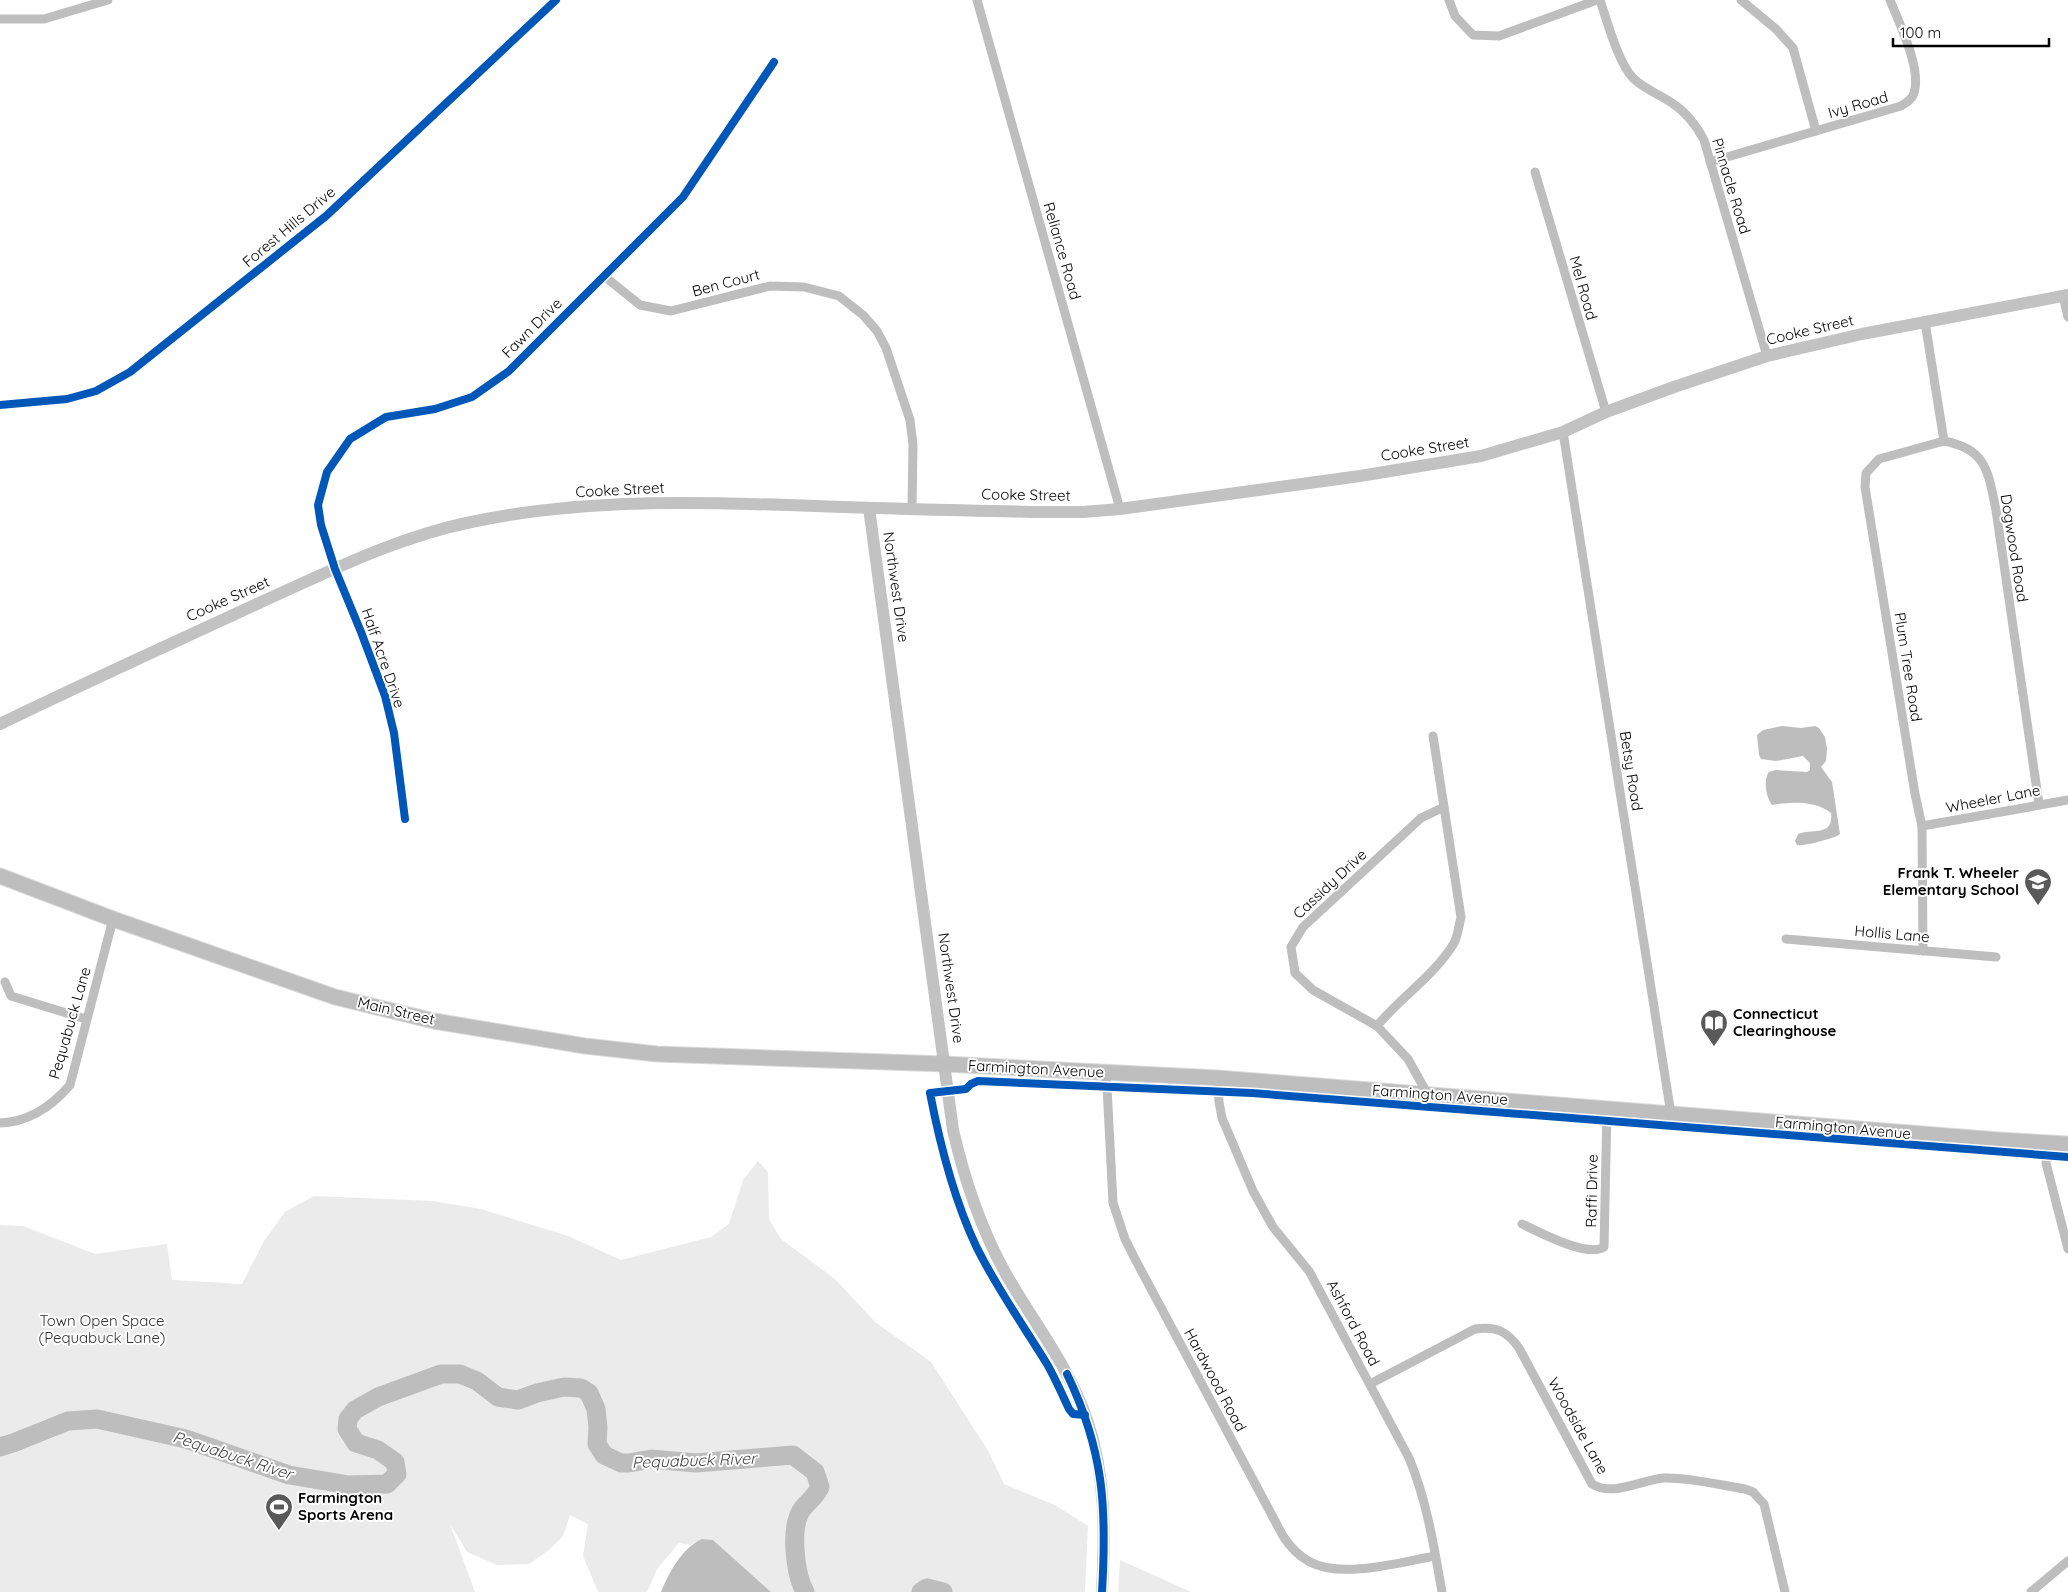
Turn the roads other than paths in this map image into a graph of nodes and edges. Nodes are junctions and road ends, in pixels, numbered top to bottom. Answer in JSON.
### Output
{"nodes":[{"id":1,"x":108,"y":0,"type":"edge"},
{"id":2,"x":556,"y":0,"type":"edge"},
{"id":3,"x":977,"y":0,"type":"edge"},
{"id":4,"x":1449,"y":0,"type":"edge"},
{"id":5,"x":1598,"y":0,"type":"edge"},
{"id":6,"x":1741,"y":0,"type":"edge"},
{"id":7,"x":1890,"y":0,"type":"edge"},
{"id":8,"x":0,"y":20,"type":"edge"},
{"id":9,"x":774,"y":62,"type":"dead end"},
{"id":10,"x":1816,"y":131,"type":"junction"},
{"id":11,"x":1710,"y":162,"type":"junction"},
{"id":12,"x":1535,"y":172,"type":"dead end"},
{"id":13,"x":604,"y":276,"type":"junction"},
{"id":14,"x":2066,"y":295,"type":"edge"},
{"id":15,"x":2068,"y":317,"type":"edge"},
{"id":16,"x":1926,"y":322,"type":"junction"},
{"id":17,"x":1767,"y":356,"type":"junction"},
{"id":18,"x":0,"y":405,"type":"edge"},
{"id":19,"x":1606,"y":412,"type":"junction"},
{"id":20,"x":1563,"y":432,"type":"junction"},
{"id":21,"x":1944,"y":441,"type":"junction"},
{"id":22,"x":869,"y":508,"type":"junction"},
{"id":23,"x":1120,"y":508,"type":"junction"},
{"id":24,"x":912,"y":509,"type":"junction"},
{"id":25,"x":335,"y":569,"type":"junction"},
{"id":26,"x":0,"y":724,"type":"edge"},
{"id":27,"x":1433,"y":736,"type":"dead end"},
{"id":28,"x":2068,"y":800,"type":"edge"},
{"id":29,"x":2039,"y":804,"type":"junction"},
{"id":30,"x":1444,"y":807,"type":"junction"},
{"id":31,"x":405,"y":819,"type":"dead end"},
{"id":32,"x":1922,"y":826,"type":"junction"},
{"id":33,"x":0,"y":876,"type":"edge"},
{"id":34,"x":113,"y":919,"type":"junction"},
{"id":35,"x":1786,"y":939,"type":"dead end"},
{"id":36,"x":1923,"y":951,"type":"junction"},
{"id":37,"x":1996,"y":957,"type":"dead end"},
{"id":38,"x":4,"y":982,"type":"dead end"},
{"id":39,"x":86,"y":1019,"type":"junction"},
{"id":40,"x":1377,"y":1026,"type":"junction"},
{"id":41,"x":811,"y":1059,"type":"joint"},
{"id":42,"x":945,"y":1064,"type":"junction"},
{"id":43,"x":1105,"y":1073,"type":"junction"},
{"id":44,"x":1218,"y":1078,"type":"junction"},
{"id":45,"x":1428,"y":1094,"type":"junction"},
{"id":46,"x":1607,"y":1108,"type":"junction"},
{"id":47,"x":1671,"y":1114,"type":"junction"},
{"id":48,"x":0,"y":1123,"type":"edge"},
{"id":49,"x":2047,"y":1144,"type":"junction"},
{"id":50,"x":2068,"y":1144,"type":"edge"},
{"id":51,"x":1522,"y":1224,"type":"dead end"},
{"id":52,"x":2068,"y":1249,"type":"edge"},
{"id":53,"x":1370,"y":1384,"type":"junction"},
{"id":54,"x":1435,"y":1556,"type":"junction"},
{"id":55,"x":2068,"y":1561,"type":"edge"},
{"id":56,"x":1102,"y":1592,"type":"edge"},
{"id":57,"x":1442,"y":1592,"type":"edge"},
{"id":58,"x":1784,"y":1592,"type":"edge"},
{"id":59,"x":2031,"y":1592,"type":"edge"}],
"edges":[{"from":1,"to":8,"type":"street"},
{"from":2,"to":18,"type":"street","name":"Forest Hills Drive"},
{"from":3,"to":23,"type":"street","name":"Reliance Road"},
{"from":4,"to":5,"type":"street"},
{"from":5,"to":11,"type":"street","name":"Pinnacle Road"},
{"from":6,"to":10,"type":"street"},
{"from":7,"to":10,"type":"street","name":"Ivy Road"},
{"from":9,"to":13,"type":"street","name":"Fawn Drive"},
{"from":10,"to":11,"type":"street","name":"Ivy Road"},
{"from":11,"to":17,"type":"street","name":"Pinnacle Road"},
{"from":12,"to":19,"type":"street","name":"Mel Road"},
{"from":13,"to":24,"type":"street","name":"Ben Court"},
{"from":13,"to":25,"type":"street","name":"Fawn Drive"},
{"from":14,"to":15,"type":"street"},
{"from":14,"to":16,"type":"main road","name":"Cooke Street"},
{"from":16,"to":17,"type":"main road","name":"Cooke Street"},
{"from":16,"to":21,"type":"street"},
{"from":17,"to":19,"type":"main road","name":"Cooke Street"},
{"from":19,"to":20,"type":"main road","name":"Cooke Street"},
{"from":20,"to":23,"type":"main road","name":"Cooke Street"},
{"from":20,"to":47,"type":"street","name":"Betsy Road"},
{"from":21,"to":29,"type":"street","name":"Dogwood Road"},
{"from":21,"to":32,"type":"street","name":"Plum Tree Road"},
{"from":22,"to":24,"type":"main road","name":"Cooke Street"},
{"from":22,"to":25,"type":"main road","name":"Cooke Street"},
{"from":22,"to":42,"type":"main road","name":"Northwest Drive"},
{"from":23,"to":24,"type":"main road","name":"Cooke Street"},
{"from":25,"to":26,"type":"main road","name":"Cooke Street"},
{"from":25,"to":31,"type":"street","name":"Half Acre Drive"},
{"from":27,"to":30,"type":"street"},
{"from":28,"to":29,"type":"street","name":"Wheeler Lane"},
{"from":29,"to":32,"type":"street","name":"Wheeler Lane"},
{"from":30,"to":40,"type":"street"},
{"from":30,"to":40,"type":"street","name":"Cassidy Drive"},
{"from":32,"to":36,"type":"street","name":"Plum Tree Road"},
{"from":33,"to":34,"type":"highway","name":"Main Street"},
{"from":34,"to":39,"type":"street","name":"Pequabuck Lane"},
{"from":34,"to":41,"type":"highway","name":"Main Street"},
{"from":35,"to":36,"type":"street","name":"Hollis Lane"},
{"from":36,"to":37,"type":"street","name":"Hollis Lane"},
{"from":38,"to":39,"type":"street"},
{"from":39,"to":48,"type":"street","name":"Pequabuck Lane"},
{"from":40,"to":45,"type":"street","name":"Cassidy Drive"},
{"from":41,"to":42,"type":"highway","name":"Farmington Avenue"},
{"from":42,"to":43,"type":"highway","name":"Farmington Avenue"},
{"from":42,"to":56,"type":"main road","name":"Northwest Drive"},
{"from":43,"to":44,"type":"highway","name":"Farmington Avenue"},
{"from":43,"to":54,"type":"street","name":"Hardwood Road"},
{"from":44,"to":45,"type":"highway","name":"Farmington Avenue"},
{"from":44,"to":53,"type":"street","name":"Ashford Road"},
{"from":45,"to":46,"type":"highway","name":"Farmington Avenue"},
{"from":46,"to":47,"type":"highway","name":"Farmington Avenue"},
{"from":46,"to":51,"type":"street","name":"Raffi Drive"},
{"from":47,"to":49,"type":"highway","name":"Farmington Avenue"},
{"from":49,"to":50,"type":"highway","name":"Farmington Avenue"},
{"from":49,"to":52,"type":"street"},
{"from":53,"to":54,"type":"street","name":"Ashford Road"},
{"from":53,"to":58,"type":"street","name":"Woodside Lane"},
{"from":54,"to":57,"type":"street","name":"Ashford Road"},
{"from":55,"to":59,"type":"street"}]}
